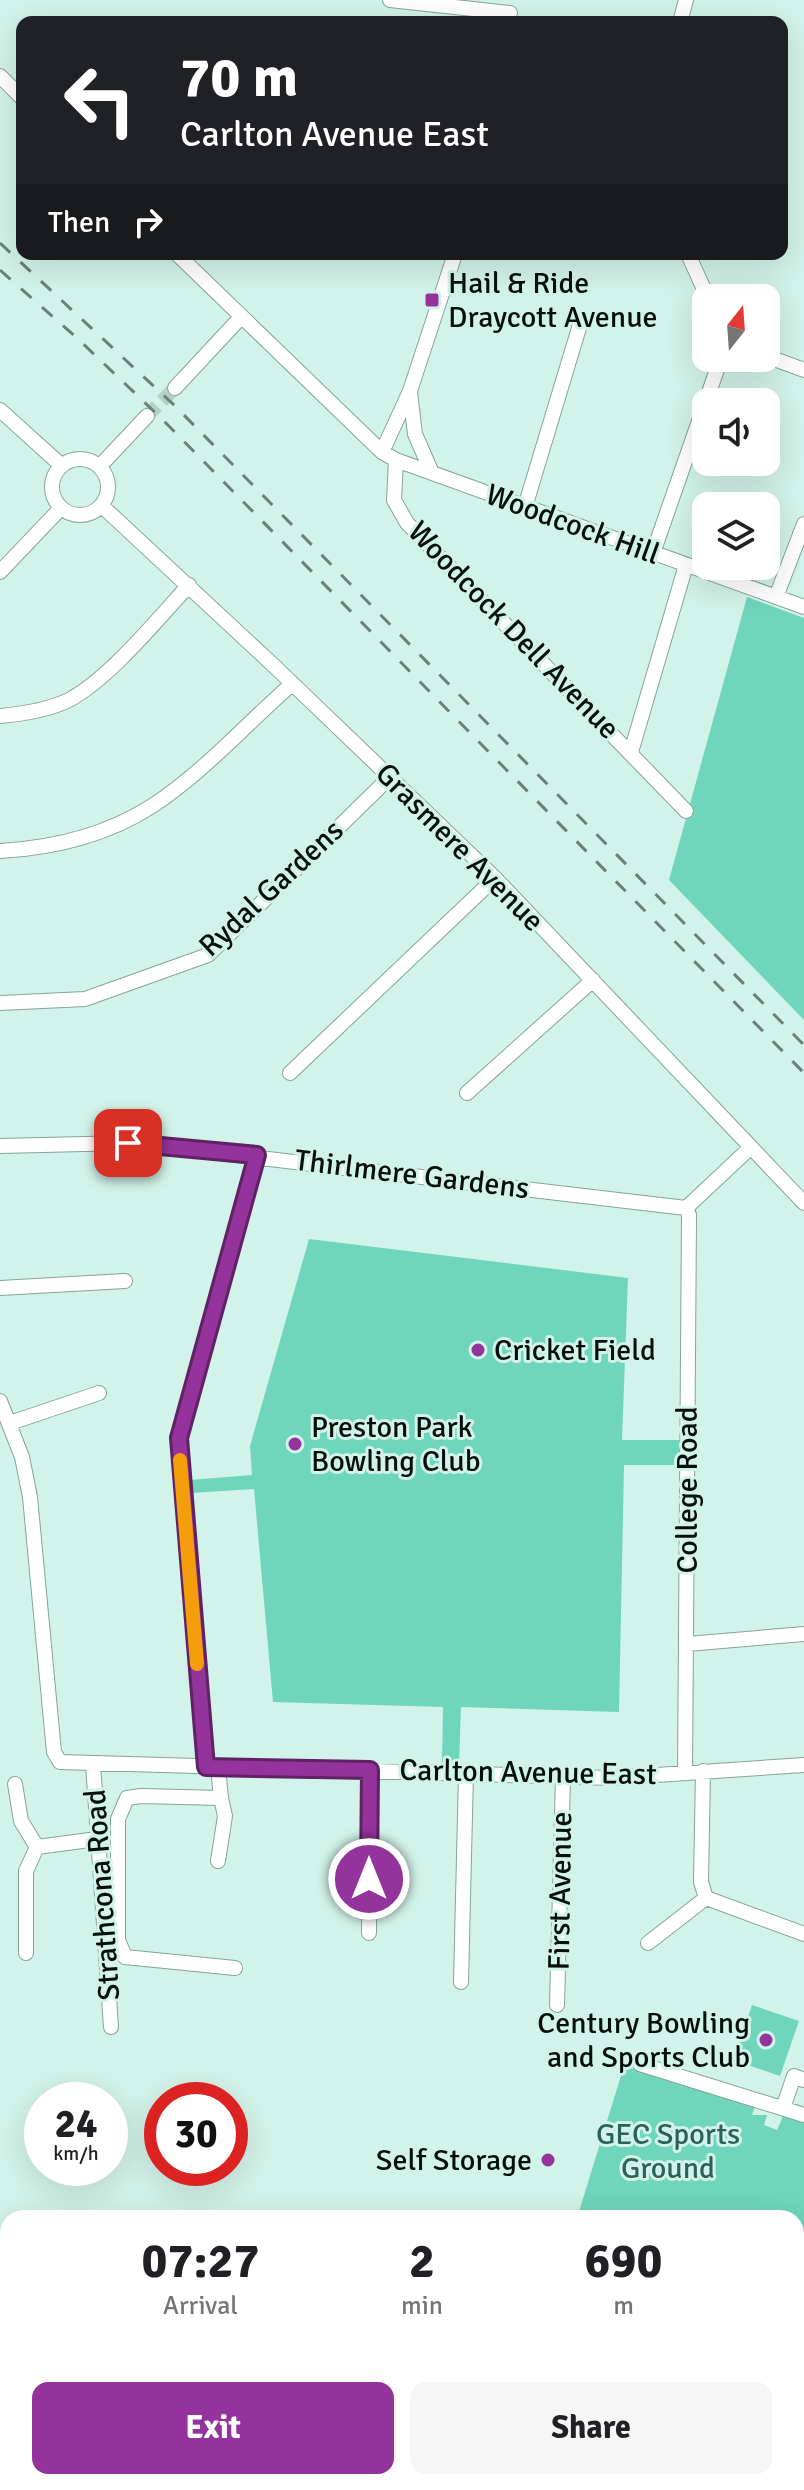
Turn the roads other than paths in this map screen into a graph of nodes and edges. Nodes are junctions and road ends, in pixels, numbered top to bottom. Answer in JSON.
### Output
{"nodes":[{"id":1,"x":390,"y":0,"type":"edge"},
{"id":2,"x":510,"y":12,"type":"edge"},
{"id":3,"x":0,"y":76,"type":"edge"},
{"id":4,"x":16,"y":92,"type":"edge"},
{"id":5,"x":183,"y":260,"type":"edge"},
{"id":6,"x":453,"y":260,"type":"edge"},
{"id":7,"x":691,"y":260,"type":"edge"},
{"id":8,"x":702,"y":284,"type":"edge"},
{"id":9,"x":241,"y":317,"type":"junction"},
{"id":10,"x":582,"y":318,"type":"dead end"},
{"id":11,"x":780,"y":361,"type":"edge"},
{"id":12,"x":804,"y":370,"type":"edge"},
{"id":13,"x":716,"y":372,"type":"edge"},
{"id":14,"x":175,"y":388,"type":"tunnel mouth"},
{"id":15,"x":410,"y":391,"type":"junction"},
{"id":16,"x":0,"y":410,"type":"edge"},
{"id":17,"x":147,"y":416,"type":"tunnel mouth"},
{"id":18,"x":382,"y":452,"type":"junction"},
{"id":19,"x":396,"y":460,"type":"junction"},
{"id":20,"x":62,"y":466,"type":"junction"},
{"id":21,"x":100,"y":466,"type":"junction"},
{"id":22,"x":432,"y":473,"type":"junction"},
{"id":23,"x":102,"y":506,"type":"junction"},
{"id":24,"x":525,"y":507,"type":"junction"},
{"id":25,"x":61,"y":508,"type":"junction"},
{"id":26,"x":804,"y":524,"type":"edge"},
{"id":27,"x":653,"y":553,"type":"junction"},
{"id":28,"x":686,"y":565,"type":"junction"},
{"id":29,"x":0,"y":572,"type":"edge"},
{"id":30,"x":189,"y":585,"type":"junction"},
{"id":31,"x":776,"y":597,"type":"junction"},
{"id":32,"x":804,"y":607,"type":"edge"},
{"id":33,"x":292,"y":684,"type":"junction"},
{"id":34,"x":0,"y":716,"type":"edge"},
{"id":35,"x":631,"y":752,"type":"junction"},
{"id":36,"x":390,"y":777,"type":"junction"},
{"id":37,"x":686,"y":811,"type":"dead end"},
{"id":38,"x":0,"y":851,"type":"edge"},
{"id":39,"x":495,"y":878,"type":"junction"},
{"id":40,"x":593,"y":980,"type":"junction"},
{"id":41,"x":0,"y":1003,"type":"edge"},
{"id":42,"x":290,"y":1073,"type":"dead end"},
{"id":43,"x":467,"y":1093,"type":"dead end"},
{"id":44,"x":0,"y":1146,"type":"edge"},
{"id":45,"x":751,"y":1147,"type":"junction"},
{"id":46,"x":257,"y":1155,"type":"junction"},
{"id":47,"x":804,"y":1203,"type":"edge"},
{"id":48,"x":686,"y":1208,"type":"junction"},
{"id":49,"x":125,"y":1281,"type":"dead end"},
{"id":50,"x":0,"y":1288,"type":"edge"},
{"id":51,"x":99,"y":1393,"type":"dead end"},
{"id":52,"x":0,"y":1401,"type":"edge"},
{"id":53,"x":10,"y":1423,"type":"junction"},
{"id":54,"x":804,"y":1634,"type":"edge"},
{"id":55,"x":687,"y":1644,"type":"junction"},
{"id":56,"x":93,"y":1764,"type":"junction"},
{"id":57,"x":804,"y":1765,"type":"edge"},
{"id":58,"x":212,"y":1767,"type":"junction"},
{"id":59,"x":370,"y":1770,"type":"junction"},
{"id":60,"x":703,"y":1771,"type":"junction"},
{"id":61,"x":466,"y":1773,"type":"junction"},
{"id":62,"x":685,"y":1773,"type":"junction"},
{"id":63,"x":563,"y":1777,"type":"junction"},
{"id":64,"x":15,"y":1784,"type":"dead end"},
{"id":65,"x":221,"y":1798,"type":"junction"},
{"id":66,"x":97,"y":1839,"type":"junction"},
{"id":67,"x":37,"y":1847,"type":"junction"},
{"id":68,"x":218,"y":1861,"type":"dead end"},
{"id":69,"x":706,"y":1898,"type":"junction"},
{"id":70,"x":369,"y":1933,"type":"dead end"},
{"id":71,"x":804,"y":1934,"type":"edge"},
{"id":72,"x":648,"y":1943,"type":"dead end"},
{"id":73,"x":26,"y":1953,"type":"dead end"},
{"id":74,"x":235,"y":1968,"type":"dead end"},
{"id":75,"x":461,"y":1982,"type":"dead end"},
{"id":76,"x":557,"y":2005,"type":"dead end"},
{"id":77,"x":111,"y":2027,"type":"dead end"},
{"id":78,"x":640,"y":2064,"type":"dead end"},
{"id":79,"x":804,"y":2080,"type":"edge"},
{"id":80,"x":783,"y":2108,"type":"junction"},
{"id":81,"x":804,"y":2115,"type":"edge"}],
"edges":[{"from":1,"to":2,"type":"street"},
{"from":3,"to":4,"type":"street"},
{"from":5,"to":9,"type":"street","name":"Woodcock Hill"},
{"from":6,"to":15,"type":"street"},
{"from":7,"to":8,"type":"street"},
{"from":9,"to":14,"type":"street"},
{"from":9,"to":18,"type":"street","name":"Woodcock Hill"},
{"from":10,"to":24,"type":"street"},
{"from":11,"to":12,"type":"street"},
{"from":13,"to":27,"type":"street"},
{"from":15,"to":18,"type":"street"},
{"from":15,"to":22,"type":"street"},
{"from":16,"to":20,"type":"street"},
{"from":17,"to":21,"type":"street"},
{"from":18,"to":19,"type":"street","name":"Woodcock Hill"},
{"from":19,"to":22,"type":"street","name":"Woodcock Hill"},
{"from":19,"to":35,"type":"street","name":"Woodcock Dell Avenue"},
{"from":20,"to":21,"type":"street"},
{"from":20,"to":25,"type":"street"},
{"from":21,"to":23,"type":"street"},
{"from":22,"to":24,"type":"street","name":"Woodcock Hill"},
{"from":23,"to":25,"type":"street"},
{"from":23,"to":30,"type":"street","name":"Grasmere Avenue"},
{"from":24,"to":27,"type":"street","name":"Woodcock Hill"},
{"from":25,"to":29,"type":"street"},
{"from":26,"to":31,"type":"street"},
{"from":27,"to":28,"type":"street","name":"Woodcock Hill"},
{"from":28,"to":31,"type":"street","name":"Woodcock Hill"},
{"from":28,"to":35,"type":"street","name":"Woodcock Dell Avenue"},
{"from":30,"to":33,"type":"street","name":"Grasmere Avenue"},
{"from":30,"to":34,"type":"street"},
{"from":31,"to":32,"type":"street","name":"Woodcock Hill"},
{"from":33,"to":36,"type":"street","name":"Grasmere Avenue"},
{"from":33,"to":38,"type":"street"},
{"from":35,"to":37,"type":"street","name":"Woodcock Dell Avenue"},
{"from":36,"to":39,"type":"street","name":"Grasmere Avenue"},
{"from":36,"to":41,"type":"street","name":"Rydal Gardens"},
{"from":39,"to":40,"type":"street","name":"Grasmere Avenue"},
{"from":39,"to":42,"type":"street"},
{"from":40,"to":43,"type":"street"},
{"from":40,"to":45,"type":"street","name":"Grasmere Avenue"},
{"from":44,"to":46,"type":"street","name":"Thirlmere Gardens"},
{"from":45,"to":47,"type":"street","name":"Grasmere Avenue"},
{"from":45,"to":48,"type":"street"},
{"from":46,"to":48,"type":"street","name":"Thirlmere Gardens"},
{"from":46,"to":58,"type":"street"},
{"from":48,"to":55,"type":"street","name":"College Road"},
{"from":49,"to":50,"type":"street"},
{"from":51,"to":53,"type":"street"},
{"from":52,"to":53,"type":"street"},
{"from":53,"to":56,"type":"street","name":"Carlton Avenue East"},
{"from":54,"to":55,"type":"street"},
{"from":55,"to":62,"type":"street","name":"College Road"},
{"from":56,"to":58,"type":"street","name":"Carlton Avenue East"},
{"from":56,"to":66,"type":"street","name":"Strathcona Road"},
{"from":57,"to":60,"type":"street","name":"Carlton Avenue East"},
{"from":58,"to":59,"type":"street","name":"Carlton Avenue East"},
{"from":58,"to":65,"type":"street"},
{"from":59,"to":61,"type":"street","name":"Carlton Avenue East"},
{"from":59,"to":70,"type":"street"},
{"from":60,"to":62,"type":"street","name":"Carlton Avenue East"},
{"from":60,"to":69,"type":"street"},
{"from":61,"to":63,"type":"street","name":"Carlton Avenue East"},
{"from":61,"to":75,"type":"street"},
{"from":62,"to":63,"type":"street","name":"Carlton Avenue East"},
{"from":63,"to":76,"type":"street","name":"First Avenue"},
{"from":64,"to":67,"type":"street"},
{"from":65,"to":68,"type":"street"},
{"from":65,"to":74,"type":"street"},
{"from":66,"to":67,"type":"street"},
{"from":66,"to":77,"type":"street","name":"Strathcona Road"},
{"from":67,"to":73,"type":"street"},
{"from":69,"to":71,"type":"street"},
{"from":69,"to":72,"type":"street"},
{"from":78,"to":80,"type":"street"},
{"from":79,"to":80,"type":"street"},
{"from":80,"to":81,"type":"street"}]}
